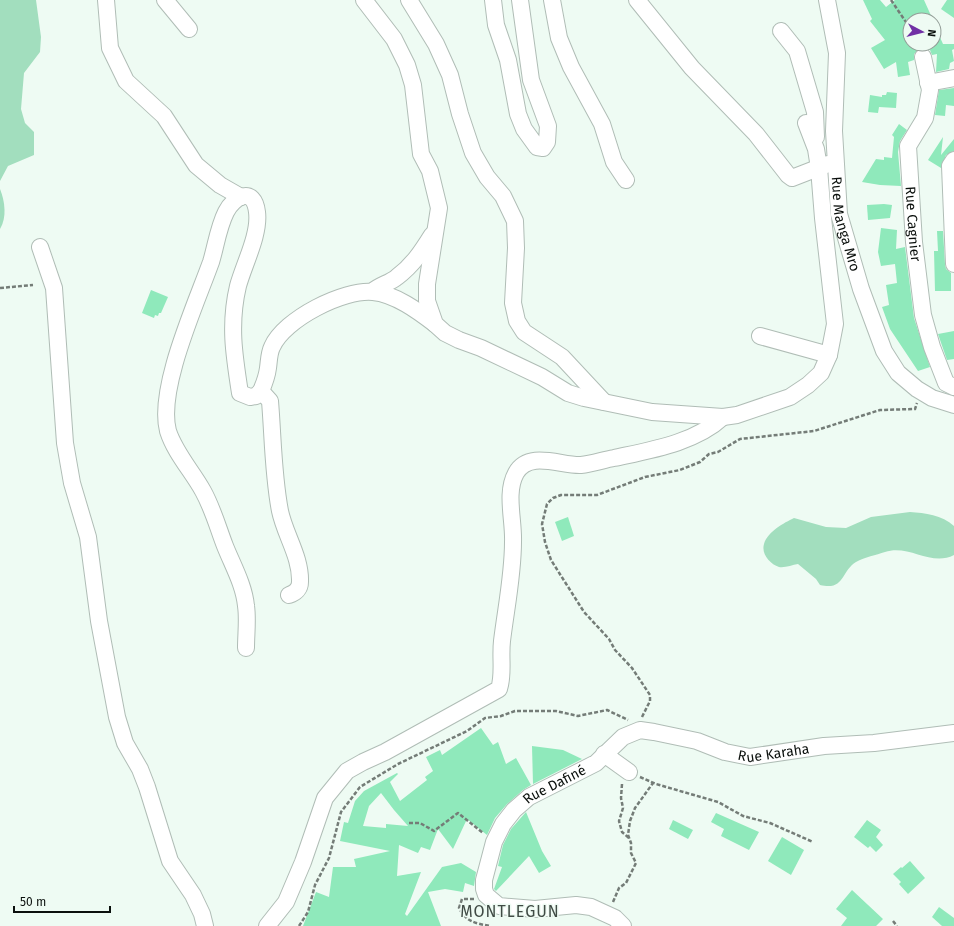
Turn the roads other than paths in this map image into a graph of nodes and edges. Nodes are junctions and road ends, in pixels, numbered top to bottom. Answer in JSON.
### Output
{"nodes":[{"id":1,"x":106,"y":0,"type":"edge"},
{"id":2,"x":165,"y":0,"type":"edge"},
{"id":3,"x":364,"y":0,"type":"edge"},
{"id":4,"x":410,"y":0,"type":"edge"},
{"id":5,"x":493,"y":0,"type":"edge"},
{"id":6,"x":520,"y":0,"type":"edge"},
{"id":7,"x":552,"y":0,"type":"edge"},
{"id":8,"x":637,"y":0,"type":"edge"},
{"id":9,"x":827,"y":0,"type":"edge"},
{"id":10,"x":189,"y":28,"type":"dead end"},
{"id":11,"x":781,"y":31,"type":"dead end"},
{"id":12,"x":923,"y":57,"type":"dead end"},
{"id":13,"x":954,"y":78,"type":"edge"},
{"id":14,"x":928,"y":83,"type":"junction"},
{"id":15,"x":806,"y":123,"type":"dead end"},
{"id":16,"x":816,"y":149,"type":"junction"},
{"id":17,"x":954,"y":160,"type":"edge"},
{"id":18,"x":835,"y":162,"type":"junction"},
{"id":19,"x":819,"y":168,"type":"junction"},
{"id":20,"x":626,"y":180,"type":"dead end"},
{"id":21,"x":241,"y":197,"type":"junction"},
{"id":22,"x":436,"y":229,"type":"junction"},
{"id":23,"x":40,"y":247,"type":"dead end"},
{"id":24,"x":954,"y":264,"type":"edge"},
{"id":25,"x":373,"y":291,"type":"junction"},
{"id":26,"x":435,"y":324,"type":"junction"},
{"id":27,"x":760,"y":336,"type":"dead end"},
{"id":28,"x":829,"y":355,"type":"junction"},
{"id":29,"x":954,"y":387,"type":"edge"},
{"id":30,"x":261,"y":391,"type":"junction"},
{"id":31,"x":604,"y":402,"type":"junction"},
{"id":32,"x":953,"y":405,"type":"edge"},
{"id":33,"x":723,"y":416,"type":"junction"},
{"id":34,"x":289,"y":594,"type":"dead end"},
{"id":35,"x":246,"y":648,"type":"dead end"},
{"id":36,"x":954,"y":733,"type":"edge"},
{"id":37,"x":604,"y":754,"type":"junction"},
{"id":38,"x":626,"y":770,"type":"road end"},
{"id":39,"x":205,"y":926,"type":"edge"},
{"id":40,"x":268,"y":926,"type":"edge"},
{"id":41,"x":623,"y":926,"type":"edge"}],
"edges":[{"from":1,"to":21,"type":"street"},
{"from":2,"to":10,"type":"street"},
{"from":3,"to":22,"type":"street"},
{"from":4,"to":31,"type":"street"},
{"from":5,"to":6,"type":"street"},
{"from":7,"to":20,"type":"street"},
{"from":8,"to":19,"type":"street"},
{"from":9,"to":18,"type":"street","name":"Rue Manga Mro"},
{"from":11,"to":16,"type":"street"},
{"from":12,"to":14,"type":"street","name":"Rue Cagnier"},
{"from":13,"to":14,"type":"street"},
{"from":14,"to":29,"type":"street","name":"Rue Cagnier"},
{"from":15,"to":16,"type":"street"},
{"from":16,"to":19,"type":"street"},
{"from":17,"to":24,"type":"street"},
{"from":18,"to":19,"type":"street"},
{"from":18,"to":32,"type":"street","name":"Rue Manga Mro"},
{"from":19,"to":28,"type":"street"},
{"from":21,"to":30,"type":"street"},
{"from":21,"to":35,"type":"street"},
{"from":22,"to":25,"type":"street"},
{"from":22,"to":26,"type":"street"},
{"from":23,"to":39,"type":"street"},
{"from":25,"to":26,"type":"street"},
{"from":25,"to":30,"type":"street"},
{"from":26,"to":31,"type":"street"},
{"from":27,"to":28,"type":"street"},
{"from":28,"to":33,"type":"street"},
{"from":30,"to":34,"type":"street"},
{"from":31,"to":33,"type":"street"},
{"from":33,"to":40,"type":"street"},
{"from":36,"to":37,"type":"street","name":"Rue Karaha"},
{"from":37,"to":38,"type":"street"},
{"from":37,"to":41,"type":"street","name":"Rue Dafiné"}]}
